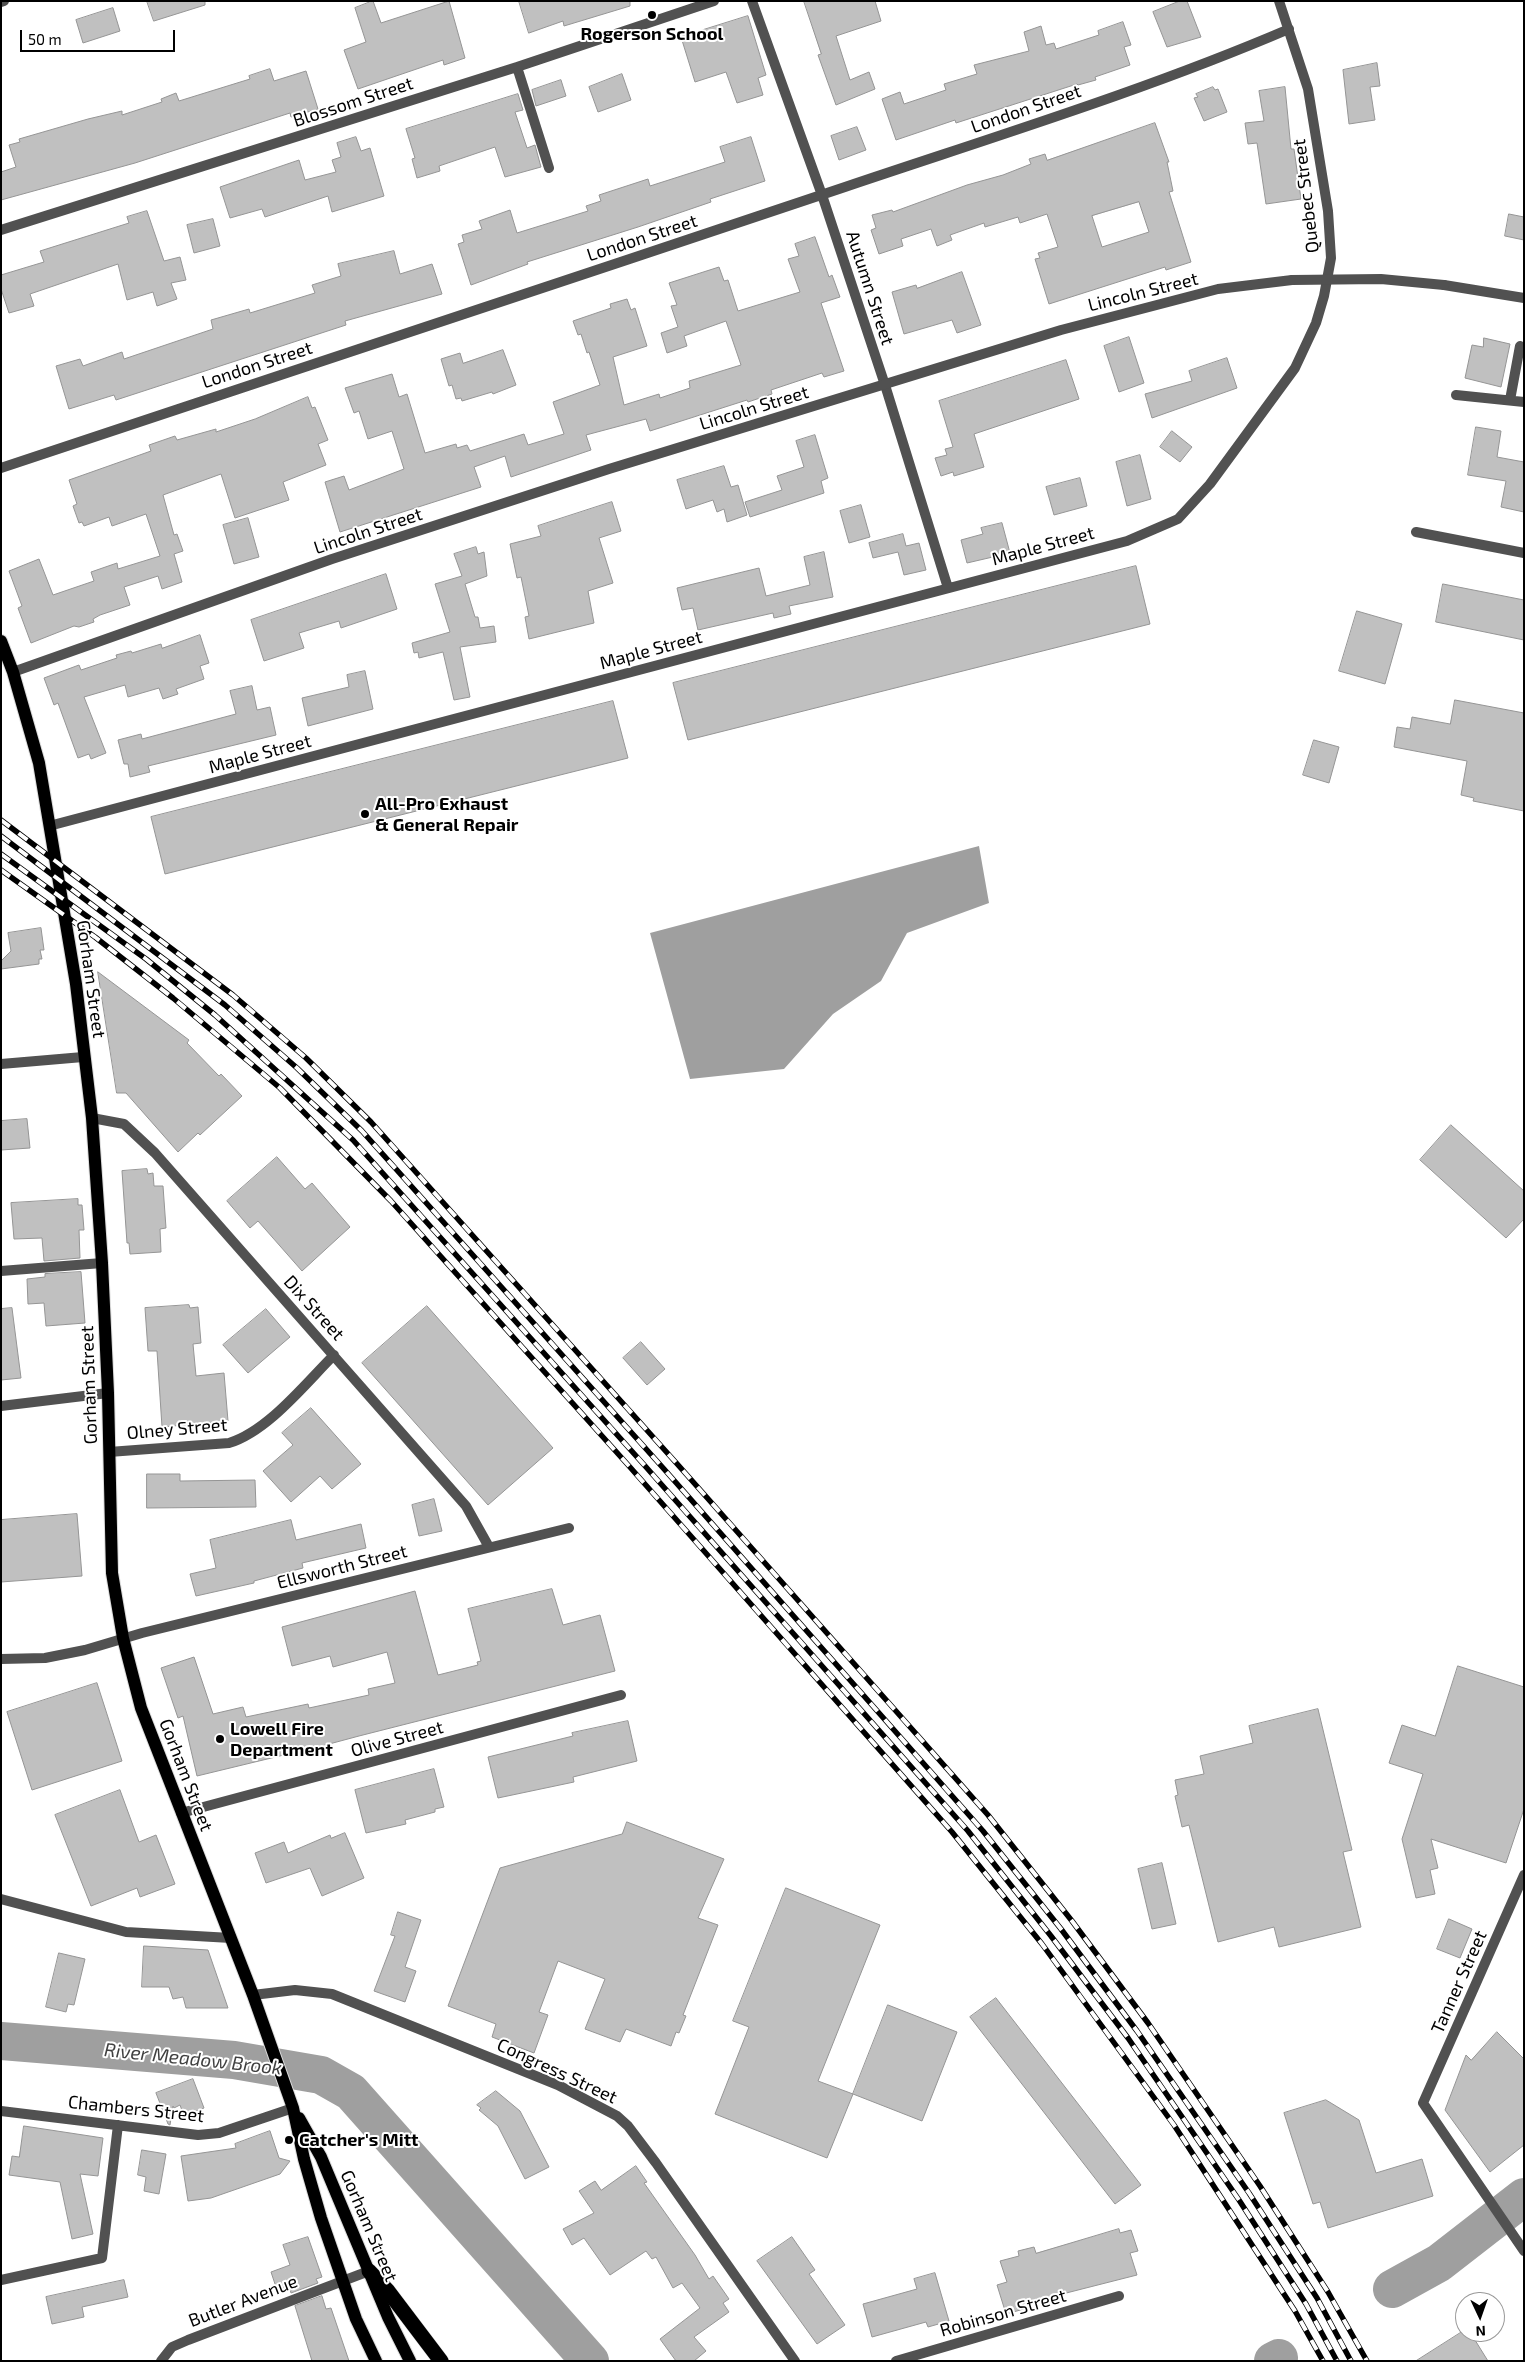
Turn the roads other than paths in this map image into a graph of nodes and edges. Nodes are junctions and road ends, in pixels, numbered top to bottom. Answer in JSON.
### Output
{"nodes":[{"id":1,"x":714,"y":1,"type":"edge"},
{"id":2,"x":752,"y":1,"type":"edge"},
{"id":3,"x":1279,"y":1,"type":"edge"},
{"id":4,"x":1288,"y":29,"type":"junction"},
{"id":5,"x":517,"y":67,"type":"junction"},
{"id":6,"x":549,"y":168,"type":"dead end"},
{"id":7,"x":822,"y":195,"type":"junction"},
{"id":8,"x":1,"y":230,"type":"edge"},
{"id":9,"x":1524,"y":298,"type":"edge"},
{"id":10,"x":1520,"y":346,"type":"dead end"},
{"id":11,"x":885,"y":385,"type":"junction"},
{"id":12,"x":1456,"y":395,"type":"dead end"},
{"id":13,"x":1510,"y":400,"type":"junction"},
{"id":14,"x":1524,"y":402,"type":"edge"},
{"id":15,"x":1231,"y":454,"type":"joint"},
{"id":16,"x":1,"y":468,"type":"edge"},
{"id":17,"x":1416,"y":532,"type":"dead end"},
{"id":18,"x":1524,"y":553,"type":"edge"},
{"id":19,"x":948,"y":588,"type":"junction"},
{"id":20,"x":1,"y":641,"type":"edge"},
{"id":21,"x":13,"y":672,"type":"junction"},
{"id":22,"x":49,"y":826,"type":"junction"},
{"id":23,"x":83,"y":1057,"type":"junction"},
{"id":24,"x":1,"y":1064,"type":"edge"},
{"id":25,"x":92,"y":1118,"type":"junction"},
{"id":26,"x":102,"y":1263,"type":"junction"},
{"id":27,"x":1,"y":1270,"type":"edge"},
{"id":28,"x":334,"y":1355,"type":"junction"},
{"id":29,"x":108,"y":1393,"type":"junction"},
{"id":30,"x":1,"y":1406,"type":"edge"},
{"id":31,"x":109,"y":1452,"type":"junction"},
{"id":32,"x":569,"y":1528,"type":"dead end"},
{"id":33,"x":489,"y":1547,"type":"junction"},
{"id":34,"x":123,"y":1638,"type":"junction"},
{"id":35,"x":1,"y":1659,"type":"edge"},
{"id":36,"x":621,"y":1695,"type":"dead end"},
{"id":37,"x":181,"y":1813,"type":"junction"},
{"id":38,"x":1524,"y":1875,"type":"edge"},
{"id":39,"x":1,"y":1900,"type":"edge"},
{"id":40,"x":231,"y":1938,"type":"junction"},
{"id":41,"x":253,"y":1995,"type":"junction"},
{"id":42,"x":291,"y":2103,"type":"junction"},
{"id":43,"x":1,"y":2111,"type":"edge"},
{"id":44,"x":118,"y":2125,"type":"junction"},
{"id":45,"x":1524,"y":2251,"type":"edge"},
{"id":46,"x":369,"y":2271,"type":"junction"},
{"id":47,"x":1,"y":2280,"type":"edge"},
{"id":48,"x":343,"y":2281,"type":"junction"},
{"id":49,"x":1119,"y":2296,"type":"dead end"},
{"id":50,"x":374,"y":2359,"type":"edge"},
{"id":51,"x":161,"y":2361,"type":"edge"},
{"id":52,"x":410,"y":2361,"type":"edge"},
{"id":53,"x":441,"y":2361,"type":"edge"},
{"id":54,"x":795,"y":2361,"type":"edge"},
{"id":55,"x":896,"y":2361,"type":"edge"}],
"edges":[{"from":1,"to":5,"type":"street","name":"Blossom Street"},
{"from":2,"to":7,"type":"street","name":"Autumn Street"},
{"from":3,"to":4,"type":"street","name":"Quebec Street"},
{"from":4,"to":7,"type":"street","name":"London Street"},
{"from":4,"to":15,"type":"street","name":"Quebec Street"},
{"from":5,"to":6,"type":"street"},
{"from":5,"to":8,"type":"street","name":"Blossom Street"},
{"from":7,"to":11,"type":"street","name":"Autumn Street"},
{"from":7,"to":16,"type":"street","name":"London Street"},
{"from":9,"to":11,"type":"street","name":"Lincoln Street","bridge":true},
{"from":10,"to":13,"type":"street"},
{"from":11,"to":19,"type":"street","name":"Autumn Street"},
{"from":11,"to":21,"type":"street","name":"Lincoln Street"},
{"from":12,"to":13,"type":"street"},
{"from":13,"to":14,"type":"street"},
{"from":15,"to":19,"type":"street","name":"Maple Street"},
{"from":17,"to":18,"type":"street"},
{"from":19,"to":22,"type":"street","name":"Maple Street"},
{"from":20,"to":21,"type":"main road","name":"Gorham Street"},
{"from":21,"to":22,"type":"main road","name":"Gorham Street"},
{"from":22,"to":23,"type":"main road","name":"Gorham Street"},
{"from":23,"to":24,"type":"street"},
{"from":23,"to":25,"type":"main road","name":"Gorham Street"},
{"from":25,"to":26,"type":"main road","name":"Gorham Street"},
{"from":25,"to":28,"type":"street","name":"Dix Street"},
{"from":26,"to":27,"type":"street"},
{"from":26,"to":29,"type":"main road","name":"Gorham Street"},
{"from":28,"to":31,"type":"street","name":"Olney Street"},
{"from":28,"to":33,"type":"street","name":"Dix Street"},
{"from":29,"to":30,"type":"street"},
{"from":29,"to":31,"type":"main road","name":"Gorham Street"},
{"from":31,"to":34,"type":"main road","name":"Gorham Street"},
{"from":32,"to":33,"type":"street","name":"Ellsworth Street"},
{"from":33,"to":34,"type":"street","name":"Ellsworth Street"},
{"from":34,"to":35,"type":"street","name":"Ellsworth Street"},
{"from":34,"to":37,"type":"main road","name":"Gorham Street"},
{"from":36,"to":37,"type":"street","name":"Olive Street"},
{"from":37,"to":40,"type":"main road","name":"Gorham Street"},
{"from":38,"to":45,"type":"street","name":"Tanner Street"},
{"from":39,"to":40,"type":"street"},
{"from":40,"to":41,"type":"main road","name":"Gorham Street"},
{"from":41,"to":42,"type":"main road","name":"Gorham Street"},
{"from":41,"to":54,"type":"street","name":"Congress Street"},
{"from":42,"to":44,"type":"street","name":"Chambers Street"},
{"from":42,"to":46,"type":"main road","name":"Gorham Street"},
{"from":42,"to":48,"type":"main road","name":"Gorham Street"},
{"from":43,"to":44,"type":"street","name":"Chambers Street"},
{"from":44,"to":47,"type":"street"},
{"from":46,"to":48,"type":"street","name":"Butler Avenue"},
{"from":46,"to":52,"type":"main road","name":"Gorham Street"},
{"from":46,"to":53,"type":"highway"},
{"from":48,"to":50,"type":"main road","name":"Gorham Street"},
{"from":48,"to":51,"type":"street","name":"Butler Avenue"},
{"from":49,"to":55,"type":"street","name":"Robinson Street"}]}
